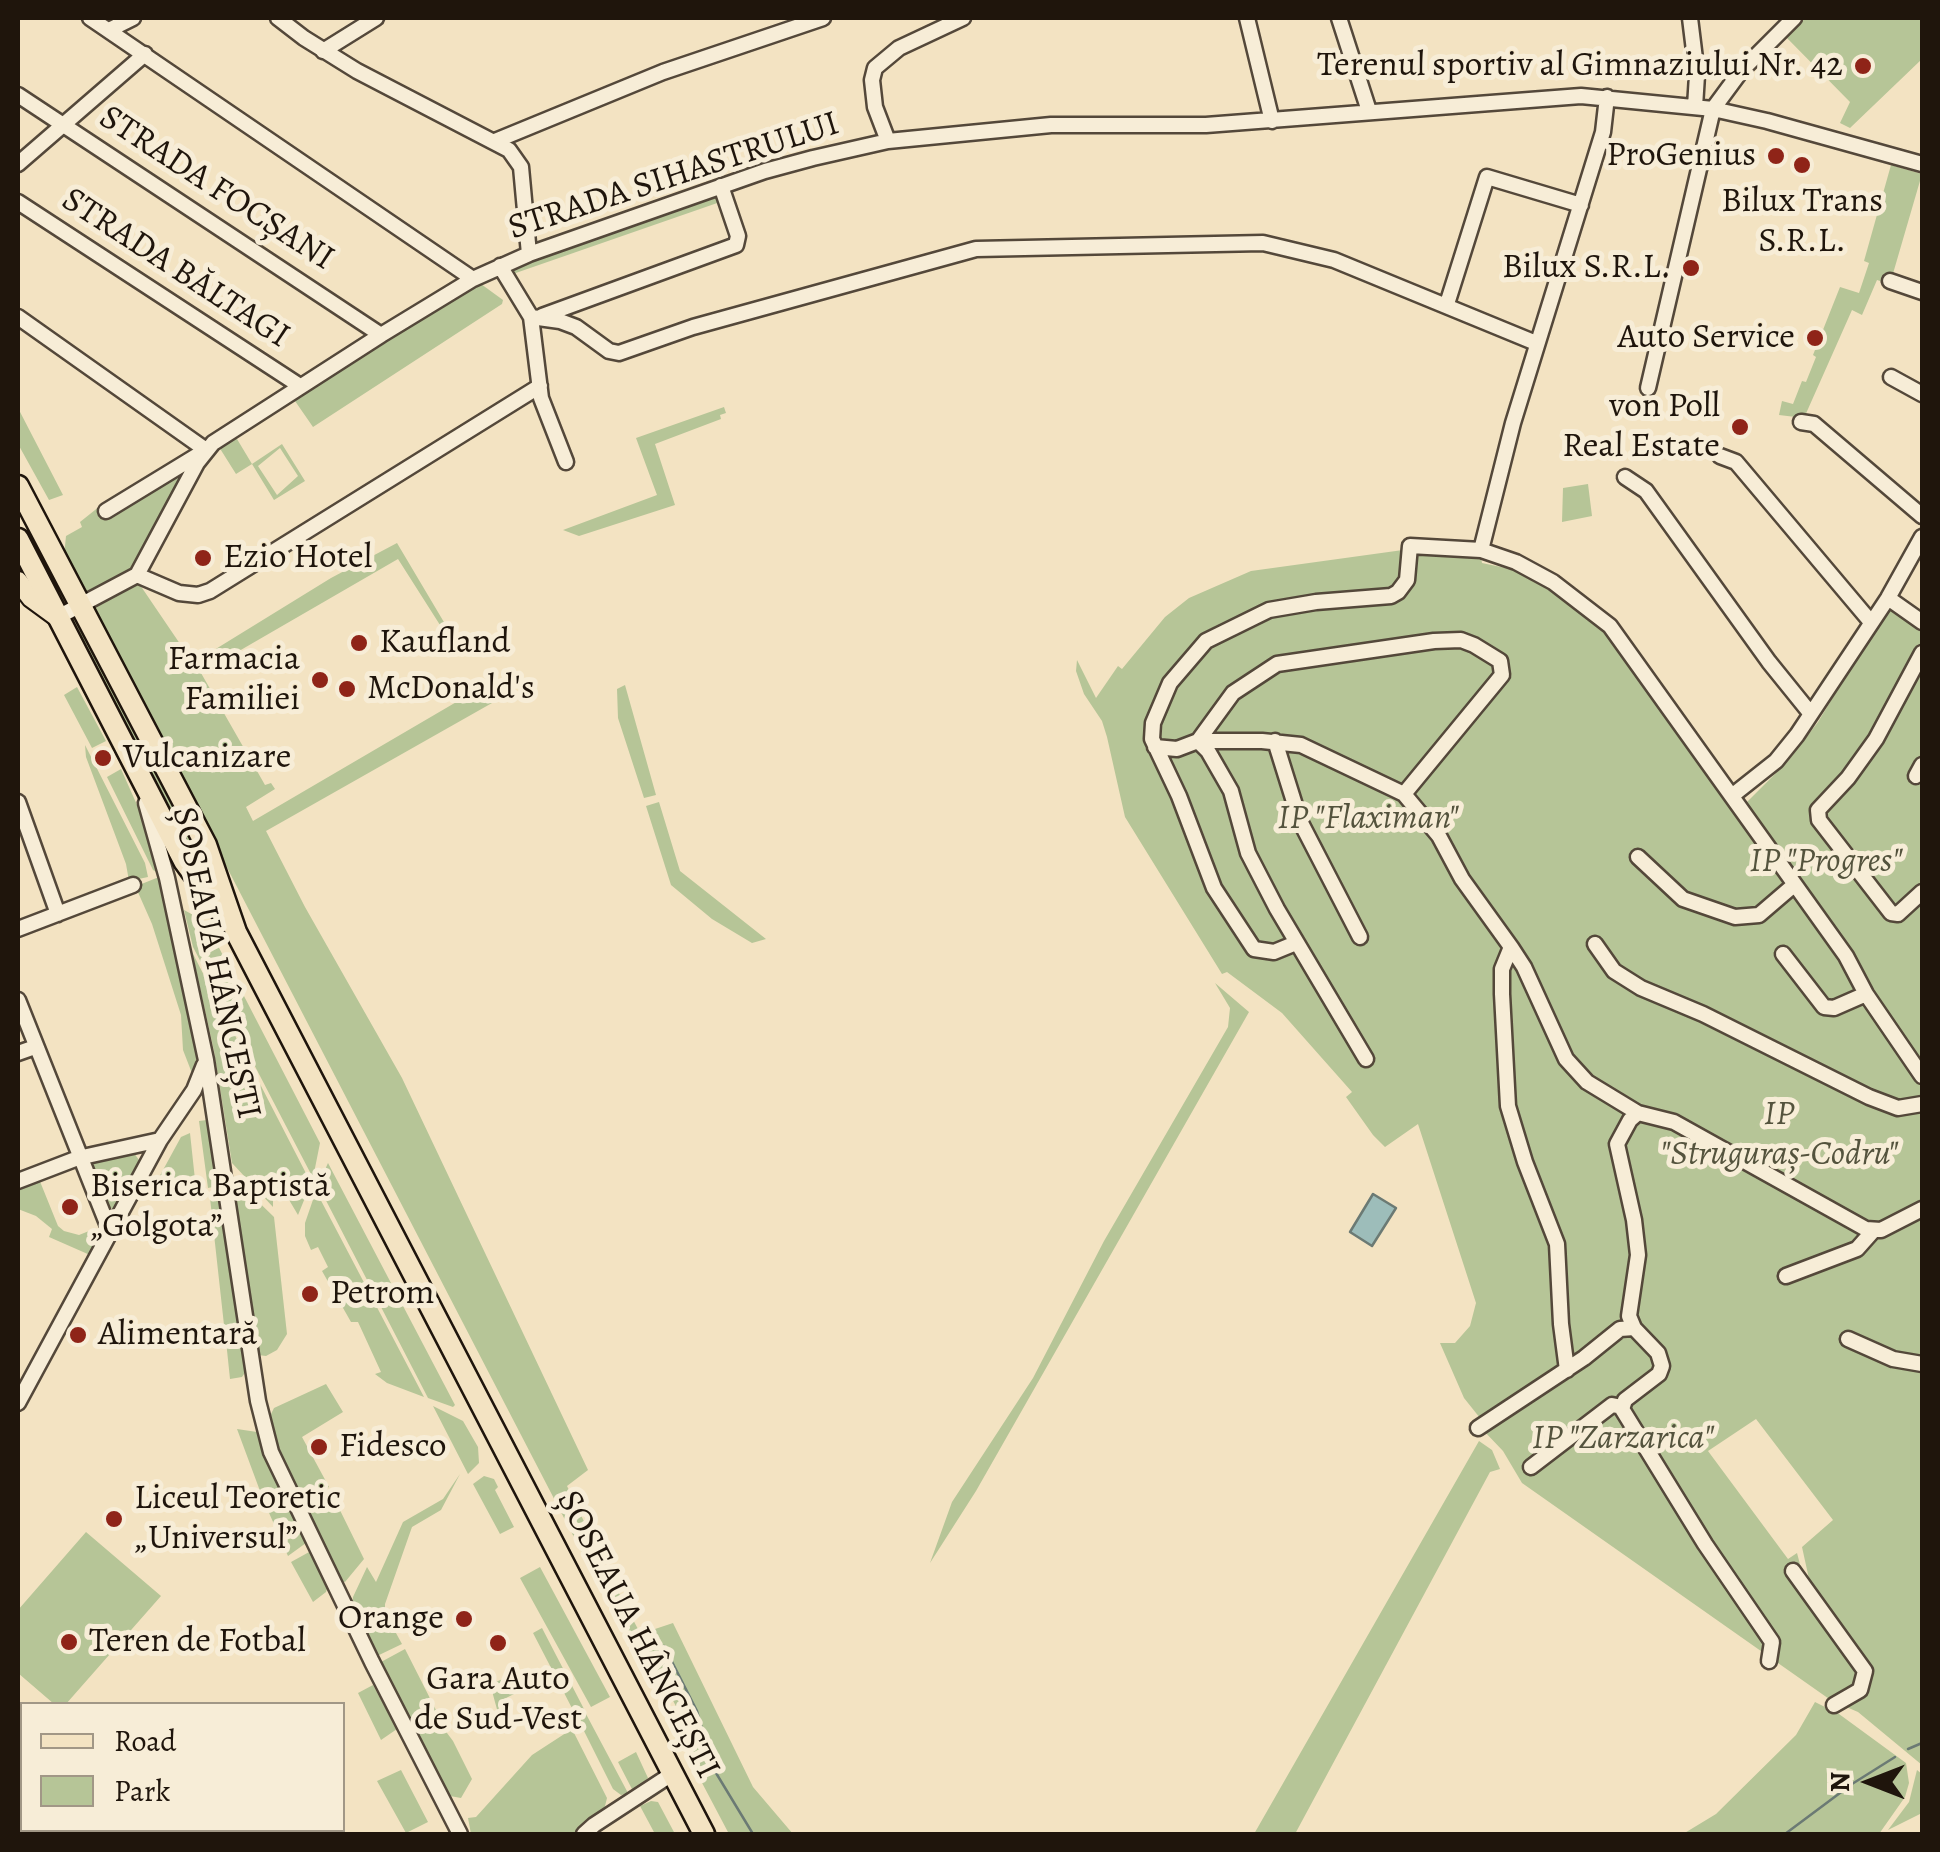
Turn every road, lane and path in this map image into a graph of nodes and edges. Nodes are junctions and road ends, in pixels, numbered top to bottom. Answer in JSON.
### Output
{"nodes":[{"id":1,"x":90,"y":18,"type":"edge"},
{"id":2,"x":134,"y":18,"type":"edge"},
{"id":3,"x":278,"y":18,"type":"edge"},
{"id":4,"x":376,"y":18,"type":"edge"},
{"id":5,"x":823,"y":18,"type":"edge"},
{"id":6,"x":963,"y":18,"type":"edge"},
{"id":7,"x":1247,"y":18,"type":"edge"},
{"id":8,"x":1339,"y":18,"type":"edge"},
{"id":9,"x":1690,"y":18,"type":"edge"},
{"id":10,"x":1794,"y":18,"type":"edge"},
{"id":11,"x":109,"y":30,"type":"junction"},
{"id":12,"x":323,"y":51,"type":"junction"},
{"id":13,"x":145,"y":54,"type":"junction"},
{"id":14,"x":18,"y":95,"type":"edge"},
{"id":15,"x":1607,"y":97,"type":"junction"},
{"id":16,"x":1696,"y":107,"type":"junction"},
{"id":17,"x":1713,"y":109,"type":"junction"},
{"id":18,"x":1369,"y":111,"type":"junction"},
{"id":19,"x":1272,"y":120,"type":"junction"},
{"id":20,"x":64,"y":125,"type":"junction"},
{"id":21,"x":495,"y":141,"type":"junction"},
{"id":22,"x":888,"y":141,"type":"junction"},
{"id":23,"x":18,"y":164,"type":"edge"},
{"id":24,"x":1922,"y":164,"type":"edge"},
{"id":25,"x":721,"y":186,"type":"junction"},
{"id":26,"x":18,"y":202,"type":"edge"},
{"id":27,"x":1581,"y":205,"type":"junction"},
{"id":28,"x":529,"y":254,"type":"junction"},
{"id":29,"x":500,"y":266,"type":"junction"},
{"id":30,"x":473,"y":280,"type":"junction"},
{"id":31,"x":1890,"y":281,"type":"dead end"},
{"id":32,"x":1922,"y":292,"type":"edge"},
{"id":33,"x":1447,"y":304,"type":"junction"},
{"id":34,"x":18,"y":317,"type":"edge"},
{"id":35,"x":536,"y":317,"type":"junction"},
{"id":36,"x":381,"y":336,"type":"junction"},
{"id":37,"x":1536,"y":343,"type":"junction"},
{"id":38,"x":1890,"y":378,"type":"dead end"},
{"id":39,"x":300,"y":386,"type":"junction"},
{"id":40,"x":540,"y":386,"type":"junction"},
{"id":41,"x":1648,"y":388,"type":"dead end"},
{"id":42,"x":1922,"y":394,"type":"edge"},
{"id":43,"x":1801,"y":422,"type":"dead end"},
{"id":44,"x":206,"y":450,"type":"junction"},
{"id":45,"x":1720,"y":456,"type":"dead end"},
{"id":46,"x":566,"y":462,"type":"dead end"},
{"id":47,"x":1625,"y":477,"type":"dead end"},
{"id":48,"x":18,"y":486,"type":"edge"},
{"id":49,"x":106,"y":511,"type":"dead end"},
{"id":50,"x":1922,"y":516,"type":"edge"},
{"id":51,"x":1922,"y":537,"type":"edge"},
{"id":52,"x":18,"y":539,"type":"edge"},
{"id":53,"x":1482,"y":550,"type":"junction"},
{"id":54,"x":138,"y":575,"type":"junction"},
{"id":55,"x":18,"y":581,"type":"edge"},
{"id":56,"x":1888,"y":598,"type":"junction"},
{"id":57,"x":80,"y":605,"type":"junction"},
{"id":58,"x":58,"y":617,"type":"junction"},
{"id":59,"x":1870,"y":621,"type":"junction"},
{"id":60,"x":1922,"y":622,"type":"edge"},
{"id":61,"x":1922,"y":653,"type":"edge"},
{"id":62,"x":1811,"y":714,"type":"junction"},
{"id":63,"x":1198,"y":741,"type":"junction"},
{"id":64,"x":1275,"y":741,"type":"junction"},
{"id":65,"x":1156,"y":747,"type":"junction"},
{"id":66,"x":140,"y":778,"type":"junction"},
{"id":67,"x":1404,"y":794,"type":"junction"},
{"id":68,"x":1733,"y":796,"type":"junction"},
{"id":69,"x":18,"y":802,"type":"edge"},
{"id":70,"x":1638,"y":857,"type":"dead end"},
{"id":71,"x":1794,"y":884,"type":"junction"},
{"id":72,"x":133,"y":885,"type":"dead end"},
{"id":73,"x":1922,"y":892,"type":"edge"},
{"id":74,"x":58,"y":914,"type":"junction"},
{"id":75,"x":18,"y":929,"type":"edge"},
{"id":76,"x":236,"y":932,"type":"junction"},
{"id":77,"x":1360,"y":937,"type":"dead end"},
{"id":78,"x":1296,"y":943,"type":"junction"},
{"id":79,"x":1595,"y":944,"type":"dead end"},
{"id":80,"x":1511,"y":947,"type":"junction"},
{"id":81,"x":1783,"y":954,"type":"dead end"},
{"id":82,"x":1866,"y":994,"type":"junction"},
{"id":83,"x":18,"y":1000,"type":"edge"},
{"id":84,"x":35,"y":1046,"type":"junction"},
{"id":85,"x":18,"y":1053,"type":"edge"},
{"id":86,"x":1366,"y":1059,"type":"dead end"},
{"id":87,"x":206,"y":1060,"type":"junction"},
{"id":88,"x":1922,"y":1076,"type":"edge"},
{"id":89,"x":1922,"y":1104,"type":"edge"},
{"id":90,"x":1638,"y":1113,"type":"junction"},
{"id":91,"x":160,"y":1140,"type":"junction"},
{"id":92,"x":78,"y":1158,"type":"junction"},
{"id":93,"x":18,"y":1181,"type":"edge"},
{"id":94,"x":1922,"y":1209,"type":"edge"},
{"id":95,"x":110,"y":1231,"type":"junction"},
{"id":96,"x":1873,"y":1231,"type":"junction"},
{"id":97,"x":1786,"y":1276,"type":"dead end"},
{"id":98,"x":1634,"y":1328,"type":"junction"},
{"id":99,"x":1848,"y":1340,"type":"dead end"},
{"id":100,"x":1922,"y":1364,"type":"edge"},
{"id":101,"x":1568,"y":1370,"type":"junction"},
{"id":102,"x":18,"y":1403,"type":"edge"},
{"id":103,"x":1622,"y":1406,"type":"junction"},
{"id":104,"x":1478,"y":1428,"type":"dead end"},
{"id":105,"x":1531,"y":1467,"type":"dead end"},
{"id":106,"x":1793,"y":1571,"type":"dead end"},
{"id":107,"x":1769,"y":1661,"type":"dead end"},
{"id":108,"x":1834,"y":1705,"type":"dead end"},
{"id":109,"x":672,"y":1774,"type":"junction"},
{"id":110,"x":460,"y":1834,"type":"edge"},
{"id":111,"x":584,"y":1834,"type":"edge"},
{"id":112,"x":704,"y":1834,"type":"edge"}],
"edges":[{"from":1,"to":11,"type":"street"},
{"from":2,"to":11,"type":"street"},
{"from":3,"to":12,"type":"street"},
{"from":4,"to":12,"type":"street"},
{"from":5,"to":21,"type":"street"},
{"from":6,"to":22,"type":"street"},
{"from":7,"to":19,"type":"street"},
{"from":8,"to":18,"type":"street"},
{"from":9,"to":16,"type":"street"},
{"from":10,"to":17,"type":"street"},
{"from":11,"to":13,"type":"street"},
{"from":12,"to":21,"type":"street"},
{"from":13,"to":20,"type":"street"},
{"from":13,"to":30,"type":"street"},
{"from":14,"to":20,"type":"street","name":"STRADA FOCȘANI"},
{"from":15,"to":16,"type":"street","name":"STRADA SIHASTRULUI"},
{"from":15,"to":18,"type":"street","name":"STRADA SIHASTRULUI"},
{"from":15,"to":27,"type":"street"},
{"from":16,"to":17,"type":"street","name":"STRADA SIHASTRULUI"},
{"from":17,"to":24,"type":"street","name":"STRADA SIHASTRULUI"},
{"from":17,"to":41,"type":"street"},
{"from":18,"to":19,"type":"street","name":"STRADA SIHASTRULUI"},
{"from":19,"to":22,"type":"street","name":"STRADA SIHASTRULUI"},
{"from":20,"to":23,"type":"street"},
{"from":20,"to":36,"type":"street","name":"STRADA FOCȘANI"},
{"from":21,"to":28,"type":"street"},
{"from":22,"to":25,"type":"street","name":"STRADA SIHASTRULUI"},
{"from":25,"to":28,"type":"street","name":"STRADA SIHASTRULUI"},
{"from":25,"to":35,"type":"street"},
{"from":26,"to":39,"type":"street","name":"STRADA BĂLTAGI"},
{"from":27,"to":33,"type":"street"},
{"from":27,"to":37,"type":"street"},
{"from":28,"to":29,"type":"street","name":"STRADA SIHASTRULUI"},
{"from":29,"to":30,"type":"street","name":"STRADA SIHASTRULUI"},
{"from":29,"to":35,"type":"street"},
{"from":30,"to":36,"type":"street","name":"STRADA SIHASTRULUI"},
{"from":31,"to":32,"type":"street"},
{"from":33,"to":35,"type":"street"},
{"from":33,"to":37,"type":"street"},
{"from":34,"to":44,"type":"street"},
{"from":35,"to":40,"type":"street"},
{"from":36,"to":39,"type":"street","name":"STRADA SIHASTRULUI"},
{"from":37,"to":53,"type":"street"},
{"from":38,"to":42,"type":"street"},
{"from":39,"to":44,"type":"street","name":"STRADA SIHASTRULUI"},
{"from":40,"to":46,"type":"street"},
{"from":40,"to":54,"type":"street"},
{"from":43,"to":50,"type":"street"},
{"from":44,"to":49,"type":"street","name":"STRADA SIHASTRULUI"},
{"from":44,"to":54,"type":"street","name":"STRADA SIHASTRULUI"},
{"from":45,"to":59,"type":"street"},
{"from":47,"to":62,"type":"street"},
{"from":48,"to":57,"type":"highway","name":"ȘOSEAUA HÂNCEȘTI"},
{"from":51,"to":56,"type":"street"},
{"from":52,"to":58,"type":"highway","name":"ȘOSEAUA HÂNCEȘTI"},
{"from":53,"to":65,"type":"street"},
{"from":53,"to":68,"type":"street"},
{"from":54,"to":57,"type":"street"},
{"from":55,"to":58,"type":"main road"},
{"from":56,"to":59,"type":"street"},
{"from":56,"to":60,"type":"street"},
{"from":57,"to":58,"type":"street"},
{"from":57,"to":76,"type":"highway","name":"ȘOSEAUA HÂNCEȘTI"},
{"from":58,"to":66,"type":"highway","name":"ȘOSEAUA HÂNCEȘTI"},
{"from":59,"to":62,"type":"street"},
{"from":61,"to":73,"type":"street"},
{"from":62,"to":68,"type":"street"},
{"from":63,"to":64,"type":"street"},
{"from":63,"to":65,"type":"street"},
{"from":63,"to":67,"type":"street"},
{"from":63,"to":78,"type":"street"},
{"from":64,"to":67,"type":"street"},
{"from":64,"to":77,"type":"street"},
{"from":65,"to":78,"type":"street"},
{"from":66,"to":76,"type":"highway","name":"ȘOSEAUA HÂNCEȘTI"},
{"from":66,"to":87,"type":"street","name":"ȘOSEAUA HÂNCEȘTI"},
{"from":67,"to":80,"type":"street"},
{"from":68,"to":71,"type":"street"},
{"from":69,"to":74,"type":"street"},
{"from":70,"to":71,"type":"street"},
{"from":71,"to":82,"type":"street"},
{"from":72,"to":74,"type":"street"},
{"from":74,"to":75,"type":"street"},
{"from":76,"to":109,"type":"highway","name":"ȘOSEAUA HÂNCEȘTI"},
{"from":78,"to":86,"type":"street"},
{"from":79,"to":89,"type":"street"},
{"from":80,"to":90,"type":"street"},
{"from":80,"to":101,"type":"street"},
{"from":81,"to":82,"type":"street"},
{"from":82,"to":88,"type":"street"},
{"from":83,"to":84,"type":"street"},
{"from":84,"to":85,"type":"street"},
{"from":84,"to":92,"type":"street"},
{"from":87,"to":91,"type":"street"},
{"from":87,"to":110,"type":"street","name":"ȘOSEAUA HÂNCEȘTI"},
{"from":90,"to":96,"type":"street"},
{"from":90,"to":98,"type":"street"},
{"from":91,"to":92,"type":"street"},
{"from":91,"to":95,"type":"street"},
{"from":92,"to":93,"type":"street"},
{"from":92,"to":95,"type":"street"},
{"from":94,"to":96,"type":"street"},
{"from":95,"to":102,"type":"street"},
{"from":96,"to":97,"type":"street"},
{"from":98,"to":101,"type":"street"},
{"from":98,"to":103,"type":"street"},
{"from":99,"to":100,"type":"street"},
{"from":101,"to":104,"type":"street"},
{"from":103,"to":105,"type":"street"},
{"from":103,"to":107,"type":"street"},
{"from":106,"to":108,"type":"street"},
{"from":109,"to":111,"type":"street"},
{"from":109,"to":112,"type":"highway","name":"ȘOSEAUA HÂNCEȘTI"}]}
